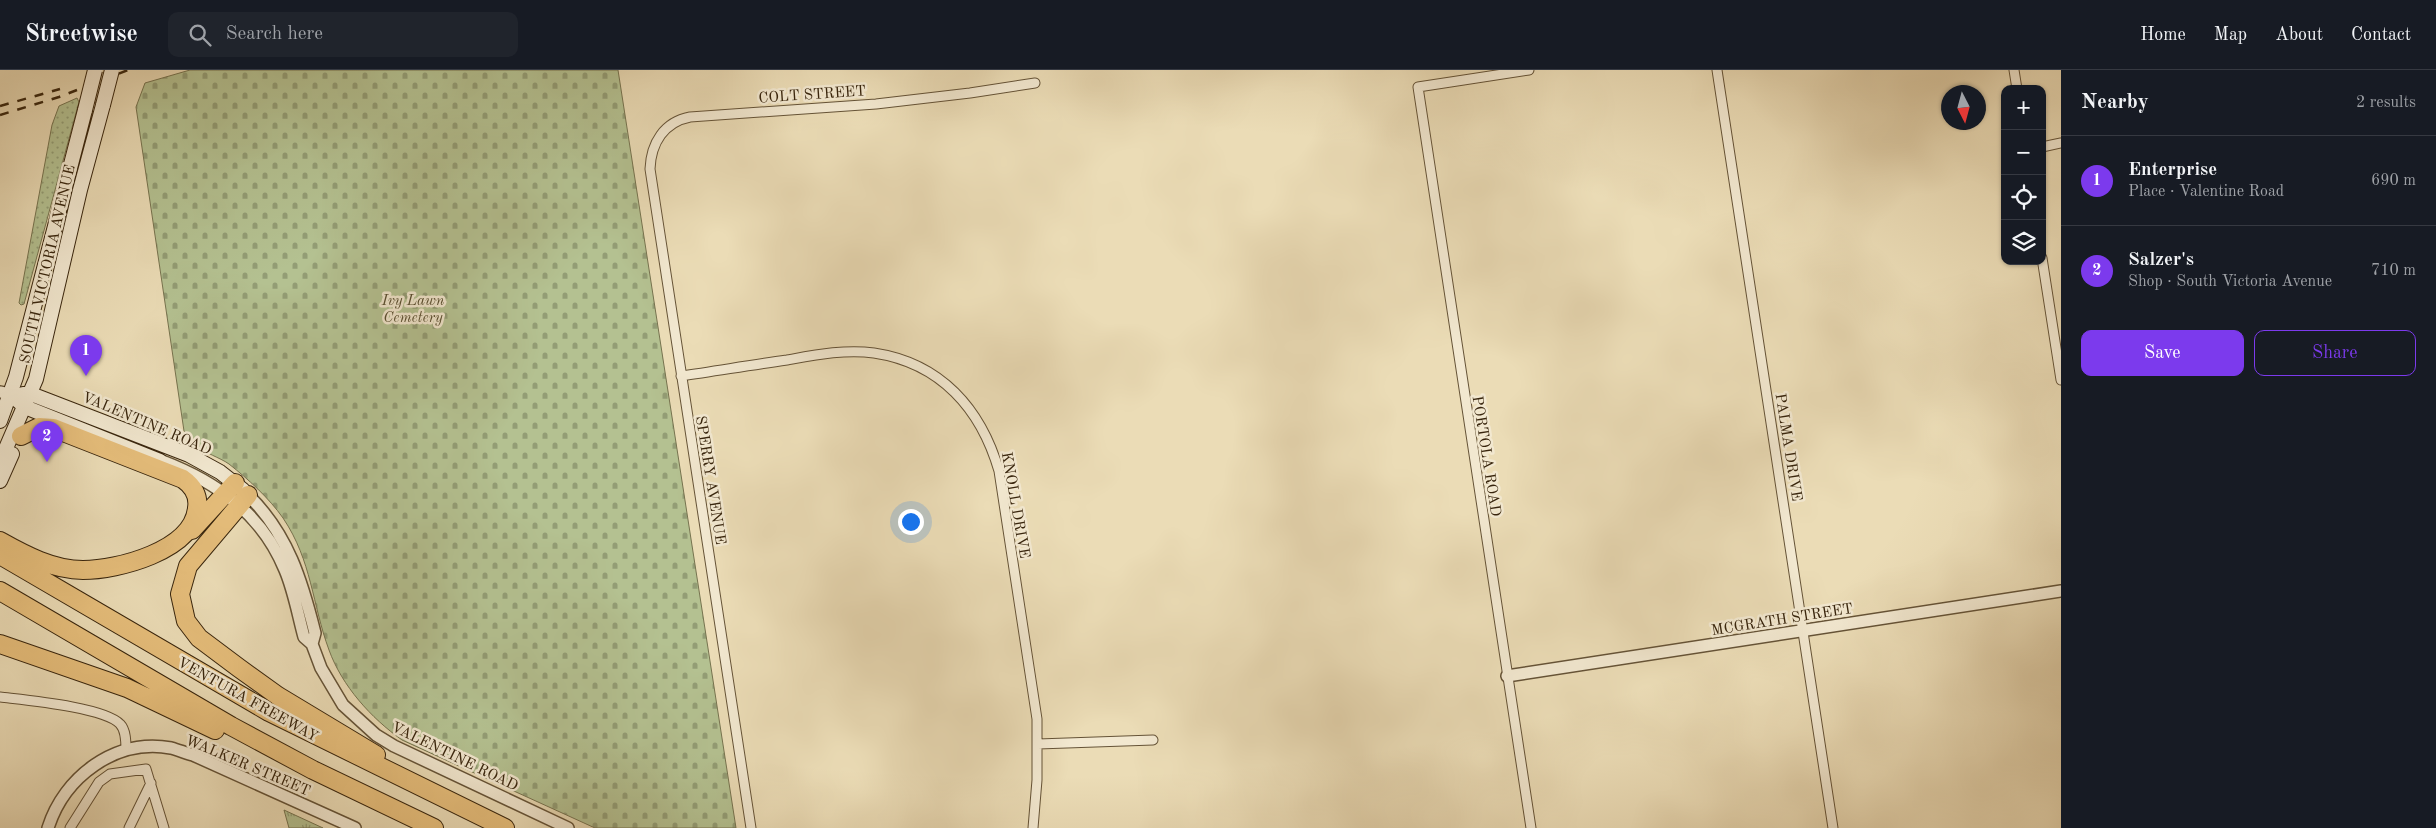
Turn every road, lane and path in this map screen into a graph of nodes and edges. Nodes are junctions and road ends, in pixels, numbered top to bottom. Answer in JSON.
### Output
{"nodes":[{"id":1,"x":95,"y":70,"type":"edge"},
{"id":2,"x":112,"y":70,"type":"edge"},
{"id":3,"x":1530,"y":70,"type":"edge"},
{"id":4,"x":1717,"y":70,"type":"edge"},
{"id":5,"x":2014,"y":70,"type":"edge"},
{"id":6,"x":1035,"y":83,"type":"dead end"},
{"id":7,"x":2016,"y":85,"type":"edge"},
{"id":8,"x":658,"y":138,"type":"joint"},
{"id":9,"x":2061,"y":143,"type":"edge"},
{"id":10,"x":2046,"y":146,"type":"edge"},
{"id":11,"x":2043,"y":265,"type":"edge"},
{"id":12,"x":681,"y":376,"type":"junction"},
{"id":13,"x":2061,"y":380,"type":"edge"},
{"id":14,"x":5,"y":393,"type":"edge"},
{"id":15,"x":28,"y":400,"type":"junction"},
{"id":16,"x":0,"y":421,"type":"edge"},
{"id":17,"x":75,"y":426,"type":"junction"},
{"id":18,"x":21,"y":436,"type":"junction"},
{"id":19,"x":120,"y":443,"type":"junction"},
{"id":20,"x":176,"y":450,"type":"junction"},
{"id":21,"x":160,"y":461,"type":"joint"},
{"id":22,"x":0,"y":462,"type":"edge"},
{"id":23,"x":0,"y":481,"type":"edge"},
{"id":24,"x":237,"y":495,"type":"junction"},
{"id":25,"x":181,"y":536,"type":"junction"},
{"id":26,"x":0,"y":541,"type":"edge"},
{"id":27,"x":0,"y":555,"type":"edge"},
{"id":28,"x":0,"y":590,"type":"edge"},
{"id":29,"x":2061,"y":590,"type":"edge"},
{"id":30,"x":1803,"y":630,"type":"junction"},
{"id":31,"x":0,"y":644,"type":"edge"},
{"id":32,"x":1507,"y":676,"type":"junction"},
{"id":33,"x":0,"y":698,"type":"edge"},
{"id":34,"x":1153,"y":740,"type":"dead end"},
{"id":35,"x":1038,"y":744,"type":"junction"},
{"id":36,"x":126,"y":750,"type":"junction"},
{"id":37,"x":151,"y":783,"type":"junction"},
{"id":38,"x":411,"y":784,"type":"junction"},
{"id":39,"x":378,"y":802,"type":"junction"},
{"id":40,"x":48,"y":828,"type":"edge"},
{"id":41,"x":70,"y":828,"type":"edge"},
{"id":42,"x":130,"y":828,"type":"edge"},
{"id":43,"x":164,"y":828,"type":"edge"},
{"id":44,"x":355,"y":828,"type":"edge"},
{"id":45,"x":434,"y":828,"type":"edge"},
{"id":46,"x":505,"y":828,"type":"edge"},
{"id":47,"x":568,"y":828,"type":"edge"},
{"id":48,"x":751,"y":828,"type":"edge"},
{"id":49,"x":1033,"y":828,"type":"edge"},
{"id":50,"x":1532,"y":828,"type":"edge"},
{"id":51,"x":1833,"y":828,"type":"edge"}],
"edges":[{"from":1,"to":14,"type":"main road","name":"SOUTH VICTORIA AVENUE","bridge":true},
{"from":2,"to":15,"type":"main road","name":"SOUTH VICTORIA AVENUE","bridge":true},
{"from":3,"to":32,"type":"street","name":"PORTOLA ROAD"},
{"from":4,"to":30,"type":"street","name":"PALMA DRIVE"},
{"from":5,"to":7,"type":"street"},
{"from":6,"to":8,"type":"street","name":"COLT STREET"},
{"from":8,"to":12,"type":"street","name":"SPERRY AVENUE"},
{"from":9,"to":10,"type":"street"},
{"from":11,"to":13,"type":"street"},
{"from":12,"to":35,"type":"street","name":"KNOLL DRIVE"},
{"from":12,"to":48,"type":"street","name":"SPERRY AVENUE"},
{"from":14,"to":15,"type":"main road","name":"VALENTINE ROAD"},
{"from":14,"to":16,"type":"main road","name":"SOUTH VICTORIA AVENUE"},
{"from":15,"to":17,"type":"main road","name":"VALENTINE ROAD"},
{"from":15,"to":20,"type":"main road","name":"VALENTINE ROAD"},
{"from":15,"to":22,"type":"main road","name":"SOUTH VICTORIA AVENUE"},
{"from":17,"to":18,"type":"main road"},
{"from":17,"to":19,"type":"main road","name":"VALENTINE ROAD"},
{"from":18,"to":23,"type":"main road"},
{"from":18,"to":25,"type":"highway"},
{"from":19,"to":20,"type":"main road"},
{"from":19,"to":21,"type":"main road","name":"VALENTINE ROAD"},
{"from":20,"to":24,"type":"main road","name":"VALENTINE ROAD"},
{"from":21,"to":24,"type":"street","name":"VALENTINE ROAD"},
{"from":24,"to":25,"type":"highway"},
{"from":24,"to":38,"type":"highway"},
{"from":24,"to":47,"type":"street","name":"VALENTINE ROAD"},
{"from":25,"to":26,"type":"highway"},
{"from":27,"to":38,"type":"highway","name":"VENTURA FREEWAY"},
{"from":28,"to":39,"type":"highway","name":"VENTURA FREEWAY"},
{"from":29,"to":30,"type":"street","name":"MCGRATH STREET"},
{"from":30,"to":32,"type":"street","name":"MCGRATH STREET"},
{"from":30,"to":51,"type":"street","name":"PALMA DRIVE"},
{"from":31,"to":39,"type":"highway"},
{"from":32,"to":50,"type":"street","name":"PORTOLA ROAD"},
{"from":33,"to":36,"type":"street"},
{"from":34,"to":35,"type":"street"},
{"from":35,"to":49,"type":"street","name":"KNOLL DRIVE"},
{"from":36,"to":40,"type":"street","name":"WALKER STREET"},
{"from":36,"to":44,"type":"street","name":"WALKER STREET"},
{"from":37,"to":41,"type":"street"},
{"from":37,"to":42,"type":"street"},
{"from":37,"to":43,"type":"street"},
{"from":38,"to":46,"type":"highway","name":"VENTURA FREEWAY"},
{"from":39,"to":45,"type":"highway","name":"VENTURA FREEWAY"}]}
